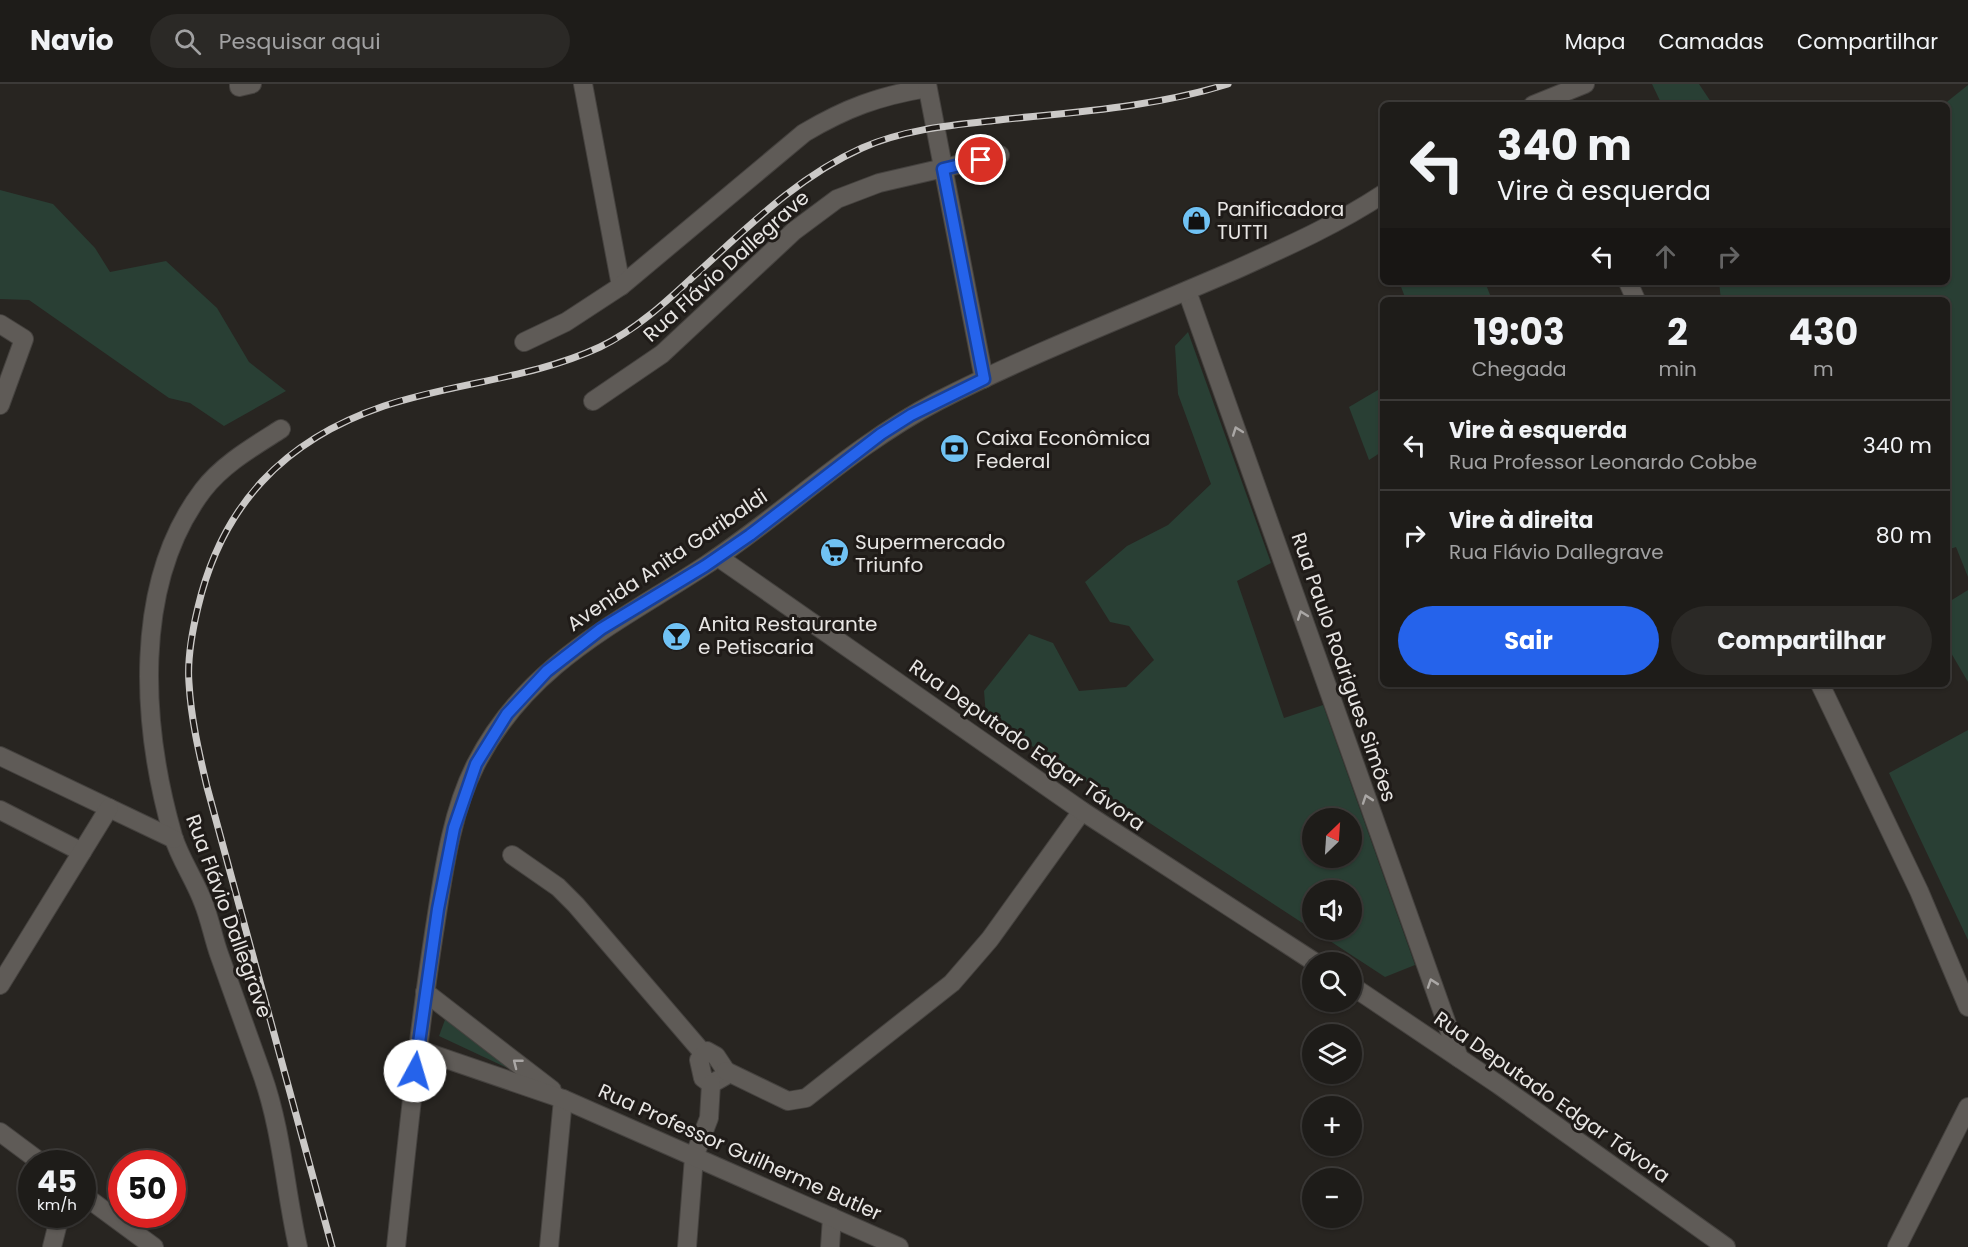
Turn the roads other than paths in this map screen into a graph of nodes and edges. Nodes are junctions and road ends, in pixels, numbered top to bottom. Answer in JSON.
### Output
{"nodes":[{"id":1,"x":583,"y":84,"type":"edge"},
{"id":2,"x":1585,"y":84,"type":"edge"},
{"id":3,"x":927,"y":86,"type":"edge"},
{"id":4,"x":1544,"y":102,"type":"edge"},
{"id":5,"x":1000,"y":155,"type":"dead end"},
{"id":6,"x":943,"y":169,"type":"junction"},
{"id":7,"x":1380,"y":197,"type":"edge"},
{"id":8,"x":621,"y":286,"type":"junction"},
{"id":9,"x":1187,"y":291,"type":"junction"},
{"id":10,"x":0,"y":324,"type":"edge"},
{"id":11,"x":524,"y":342,"type":"dead end"},
{"id":12,"x":984,"y":379,"type":"junction"},
{"id":13,"x":593,"y":401,"type":"dead end"},
{"id":14,"x":0,"y":405,"type":"edge"},
{"id":15,"x":281,"y":429,"type":"dead end"},
{"id":16,"x":718,"y":557,"type":"junction"},
{"id":17,"x":1821,"y":687,"type":"edge"},
{"id":18,"x":0,"y":756,"type":"edge"},
{"id":19,"x":109,"y":808,"type":"junction"},
{"id":20,"x":0,"y":810,"type":"edge"},
{"id":21,"x":1082,"y":812,"type":"junction"},
{"id":22,"x":174,"y":839,"type":"junction"},
{"id":23,"x":82,"y":852,"type":"junction"},
{"id":24,"x":512,"y":855,"type":"dead end"},
{"id":25,"x":1302,"y":954,"type":"edge"},
{"id":26,"x":0,"y":985,"type":"edge"},
{"id":27,"x":425,"y":992,"type":"junction"},
{"id":28,"x":1362,"y":993,"type":"edge"},
{"id":29,"x":1968,"y":1007,"type":"edge"},
{"id":30,"x":417,"y":1049,"type":"junction"},
{"id":31,"x":703,"y":1053,"type":"junction"},
{"id":32,"x":1459,"y":1058,"type":"junction"},
{"id":33,"x":726,"y":1071,"type":"junction"},
{"id":34,"x":711,"y":1084,"type":"junction"},
{"id":35,"x":563,"y":1099,"type":"junction"},
{"id":36,"x":1968,"y":1107,"type":"edge"},
{"id":37,"x":0,"y":1132,"type":"edge"},
{"id":38,"x":24,"y":1150,"type":"edge"},
{"id":39,"x":694,"y":1157,"type":"junction"},
{"id":40,"x":96,"y":1204,"type":"edge"},
{"id":41,"x":832,"y":1217,"type":"junction"},
{"id":42,"x":57,"y":1228,"type":"edge"},
{"id":43,"x":52,"y":1247,"type":"edge"},
{"id":44,"x":154,"y":1247,"type":"edge"},
{"id":45,"x":298,"y":1247,"type":"edge"},
{"id":46,"x":396,"y":1247,"type":"edge"},
{"id":47,"x":549,"y":1247,"type":"edge"},
{"id":48,"x":687,"y":1247,"type":"edge"},
{"id":49,"x":830,"y":1247,"type":"edge"},
{"id":50,"x":899,"y":1247,"type":"edge"},
{"id":51,"x":1726,"y":1247,"type":"edge"},
{"id":52,"x":1897,"y":1247,"type":"edge"}],
"edges":[{"from":1,"to":8,"type":"street"},
{"from":2,"to":4,"type":"street"},
{"from":3,"to":6,"type":"street"},
{"from":3,"to":8,"type":"street"},
{"from":5,"to":6,"type":"street","name":"Rua Flávio Dallegrave"},
{"from":6,"to":12,"type":"street"},
{"from":6,"to":13,"type":"street","name":"Rua Flávio Dallegrave"},
{"from":7,"to":9,"type":"street","name":"Avenida Anita Garibaldi"},
{"from":8,"to":11,"type":"street"},
{"from":9,"to":12,"type":"street","name":"Avenida Anita Garibaldi"},
{"from":32,"to":9,"type":"street","name":"Rua Paulo Rodrigues Simões","one_way":true},
{"from":10,"to":14,"type":"street"},
{"from":12,"to":16,"type":"street","name":"Avenida Anita Garibaldi"},
{"from":15,"to":22,"type":"street","name":"Rua Flávio Dallegrave"},
{"from":16,"to":21,"type":"street","name":"Rua Deputado Edgar Távora"},
{"from":16,"to":27,"type":"street","name":"Avenida Anita Garibaldi"},
{"from":17,"to":29,"type":"street"},
{"from":18,"to":19,"type":"street"},
{"from":19,"to":22,"type":"street"},
{"from":19,"to":23,"type":"street"},
{"from":20,"to":23,"type":"street"},
{"from":21,"to":25,"type":"street","name":"Rua Deputado Edgar Távora"},
{"from":21,"to":33,"type":"street"},
{"from":22,"to":45,"type":"street","name":"Rua Flávio Dallegrave"},
{"from":23,"to":26,"type":"street"},
{"from":24,"to":31,"type":"street"},
{"from":27,"to":30,"type":"street","name":"Avenida Anita Garibaldi"},
{"from":35,"to":27,"type":"street","name":"Rua Professor Guilherme Butler","one_way":true},
{"from":28,"to":32,"type":"street","name":"Rua Deputado Edgar Távora"},
{"from":30,"to":35,"type":"street","name":"Rua Professor Guilherme Butler"},
{"from":30,"to":46,"type":"street","name":"Avenida Anita Garibaldi"},
{"from":31,"to":33,"type":"street"},
{"from":31,"to":34,"type":"street"},
{"from":32,"to":51,"type":"street","name":"Rua Deputado Edgar Távora"},
{"from":33,"to":34,"type":"street"},
{"from":34,"to":39,"type":"street"},
{"from":35,"to":39,"type":"street","name":"Rua Professor Guilherme Butler"},
{"from":35,"to":47,"type":"street"},
{"from":36,"to":52,"type":"street"},
{"from":37,"to":38,"type":"street"},
{"from":39,"to":41,"type":"street","name":"Rua Professor Guilherme Butler"},
{"from":39,"to":48,"type":"street"},
{"from":40,"to":44,"type":"street"},
{"from":41,"to":49,"type":"street"},
{"from":41,"to":50,"type":"street","name":"Rua Professor Guilherme Butler"},
{"from":42,"to":43,"type":"street"}]}
